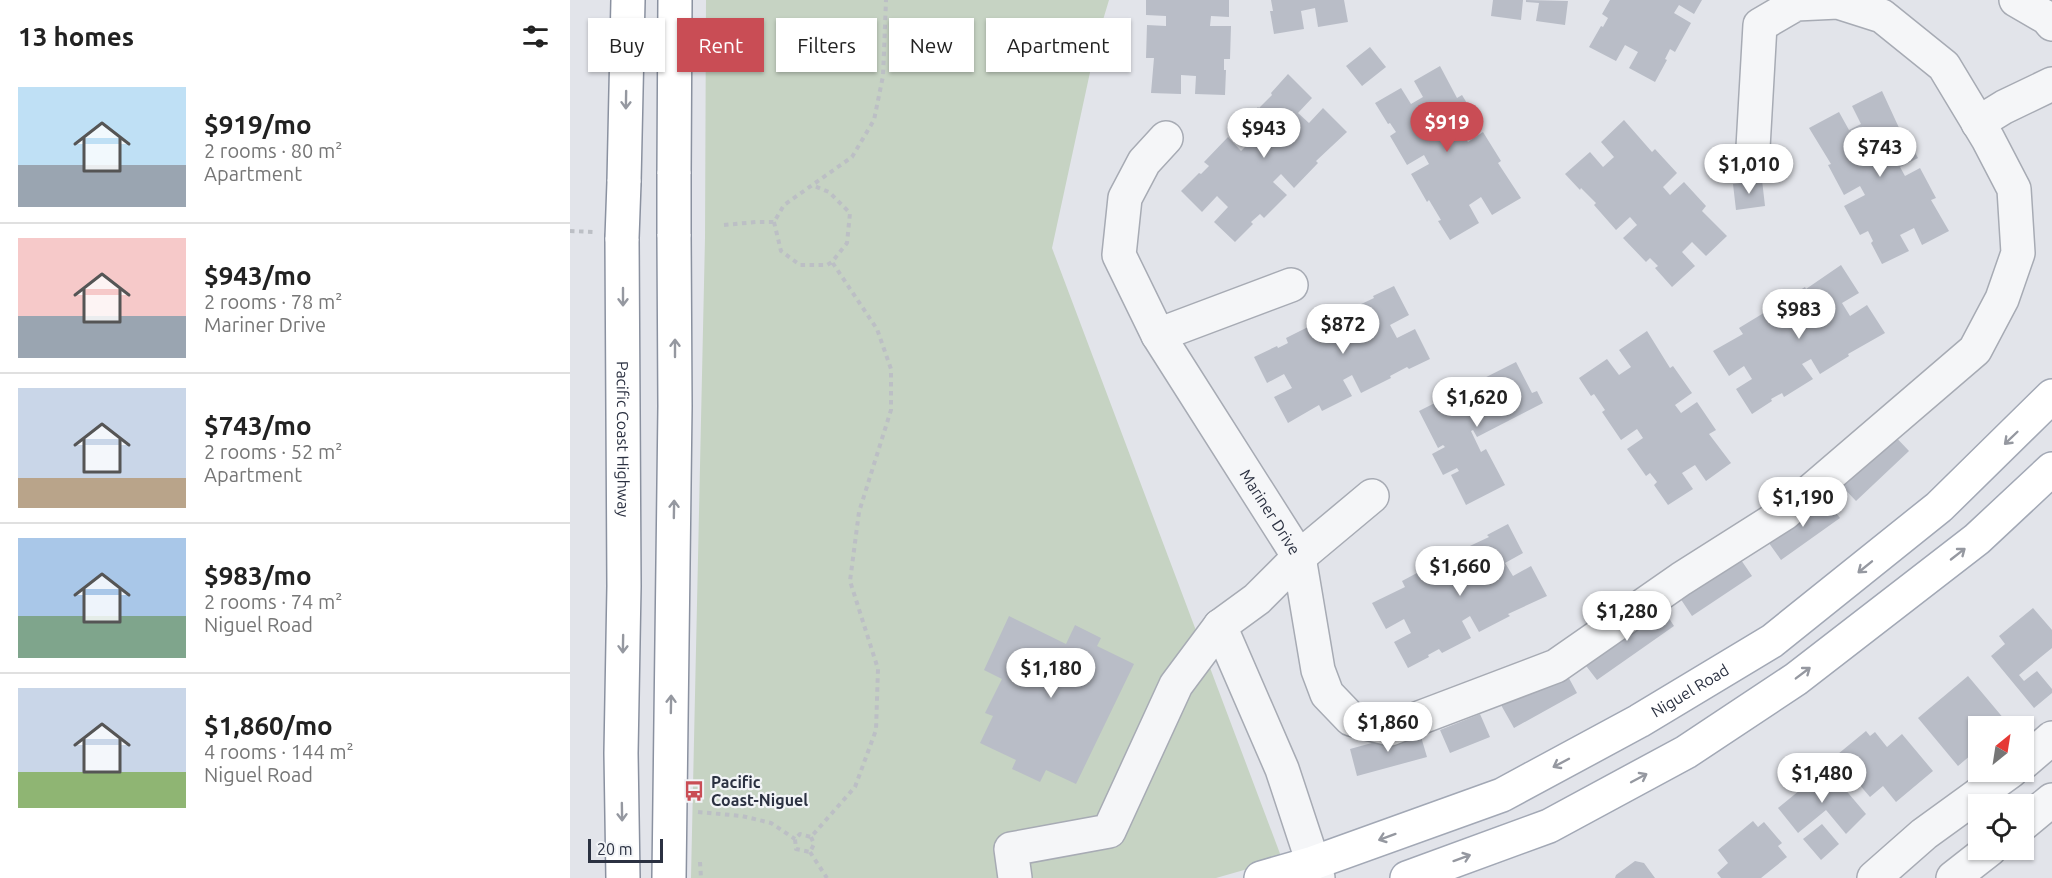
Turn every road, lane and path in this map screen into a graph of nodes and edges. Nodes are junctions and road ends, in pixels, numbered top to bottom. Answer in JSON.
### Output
{"nodes":[{"id":1,"x":628,"y":0,"type":"edge"},
{"id":2,"x":675,"y":0,"type":"edge"},
{"id":3,"x":886,"y":0,"type":"edge"},
{"id":4,"x":2052,"y":84,"type":"edge"},
{"id":5,"x":1978,"y":123,"type":"junction"},
{"id":6,"x":1166,"y":138,"type":"dead end"},
{"id":7,"x":1752,"y":165,"type":"dead end"},
{"id":8,"x":812,"y":185,"type":"junction"},
{"id":9,"x":774,"y":222,"type":"junction"},
{"id":10,"x":724,"y":225,"type":"dead end"},
{"id":11,"x":570,"y":231,"type":"edge"},
{"id":12,"x":612,"y":236,"type":"junction"},
{"id":13,"x":832,"y":262,"type":"junction"},
{"id":14,"x":1291,"y":285,"type":"dead end"},
{"id":15,"x":1158,"y":335,"type":"junction"},
{"id":16,"x":2052,"y":396,"type":"edge"},
{"id":17,"x":2052,"y":469,"type":"edge"},
{"id":18,"x":1372,"y":496,"type":"dead end"},
{"id":19,"x":1299,"y":557,"type":"junction"},
{"id":20,"x":1220,"y":626,"type":"junction"},
{"id":21,"x":2052,"y":738,"type":"edge"},
{"id":22,"x":2034,"y":753,"type":"edge"},
{"id":23,"x":1996,"y":782,"type":"edge"},
{"id":24,"x":2052,"y":800,"type":"edge"},
{"id":25,"x":2034,"y":815,"type":"edge"},
{"id":26,"x":698,"y":823,"type":"dead end"},
{"id":27,"x":811,"y":837,"type":"junction"},
{"id":28,"x":795,"y":839,"type":"junction"},
{"id":29,"x":810,"y":852,"type":"junction"},
{"id":30,"x":700,"y":856,"type":"dead end"},
{"id":31,"x":1976,"y":860,"type":"edge"},
{"id":32,"x":1315,"y":871,"type":"edge"},
{"id":33,"x":623,"y":878,"type":"edge"},
{"id":34,"x":669,"y":878,"type":"edge"},
{"id":35,"x":701,"y":878,"type":"edge"},
{"id":36,"x":827,"y":878,"type":"edge"},
{"id":37,"x":1015,"y":878,"type":"edge"},
{"id":38,"x":1261,"y":878,"type":"edge"},
{"id":39,"x":1407,"y":878,"type":"edge"},
{"id":40,"x":1874,"y":878,"type":"edge"},
{"id":41,"x":1953,"y":878,"type":"edge"}],
"edges":[{"from":1,"to":12,"type":"main road","name":"Pacific Coast Highway","one_way":true,"bridge":true},
{"from":34,"to":2,"type":"main road","one_way":true,"bridge":true},
{"from":3,"to":8,"type":"path"},
{"from":4,"to":5,"type":"street"},
{"from":5,"to":7,"type":"street"},
{"from":5,"to":19,"type":"street"},
{"from":6,"to":15,"type":"street","name":"Mariner Drive"},
{"from":8,"to":9,"type":"path"},
{"from":8,"to":13,"type":"path"},
{"from":9,"to":10,"type":"path"},
{"from":9,"to":13,"type":"path"},
{"from":11,"to":12,"type":"path"},
{"from":12,"to":33,"type":"main road","name":"Pacific Coast Highway","one_way":true},
{"from":13,"to":27,"type":"path"},
{"from":14,"to":15,"type":"street"},
{"from":15,"to":19,"type":"street","name":"Mariner Drive"},
{"from":16,"to":32,"type":"main road","name":"Niguel Road","one_way":true},
{"from":39,"to":17,"type":"main road","one_way":true},
{"from":18,"to":19,"type":"street"},
{"from":19,"to":20,"type":"street","name":"Mariner Drive"},
{"from":20,"to":32,"type":"street"},
{"from":20,"to":37,"type":"street","name":"Mariner Drive"},
{"from":21,"to":22,"type":"street"},
{"from":23,"to":40,"type":"street"},
{"from":24,"to":25,"type":"street"},
{"from":26,"to":28,"type":"path"},
{"from":27,"to":28,"type":"path"},
{"from":27,"to":29,"type":"path"},
{"from":28,"to":29,"type":"path"},
{"from":29,"to":36,"type":"path"},
{"from":30,"to":35,"type":"path"},
{"from":31,"to":41,"type":"street"},
{"from":32,"to":38,"type":"main road","name":"Niguel Road"}]}
